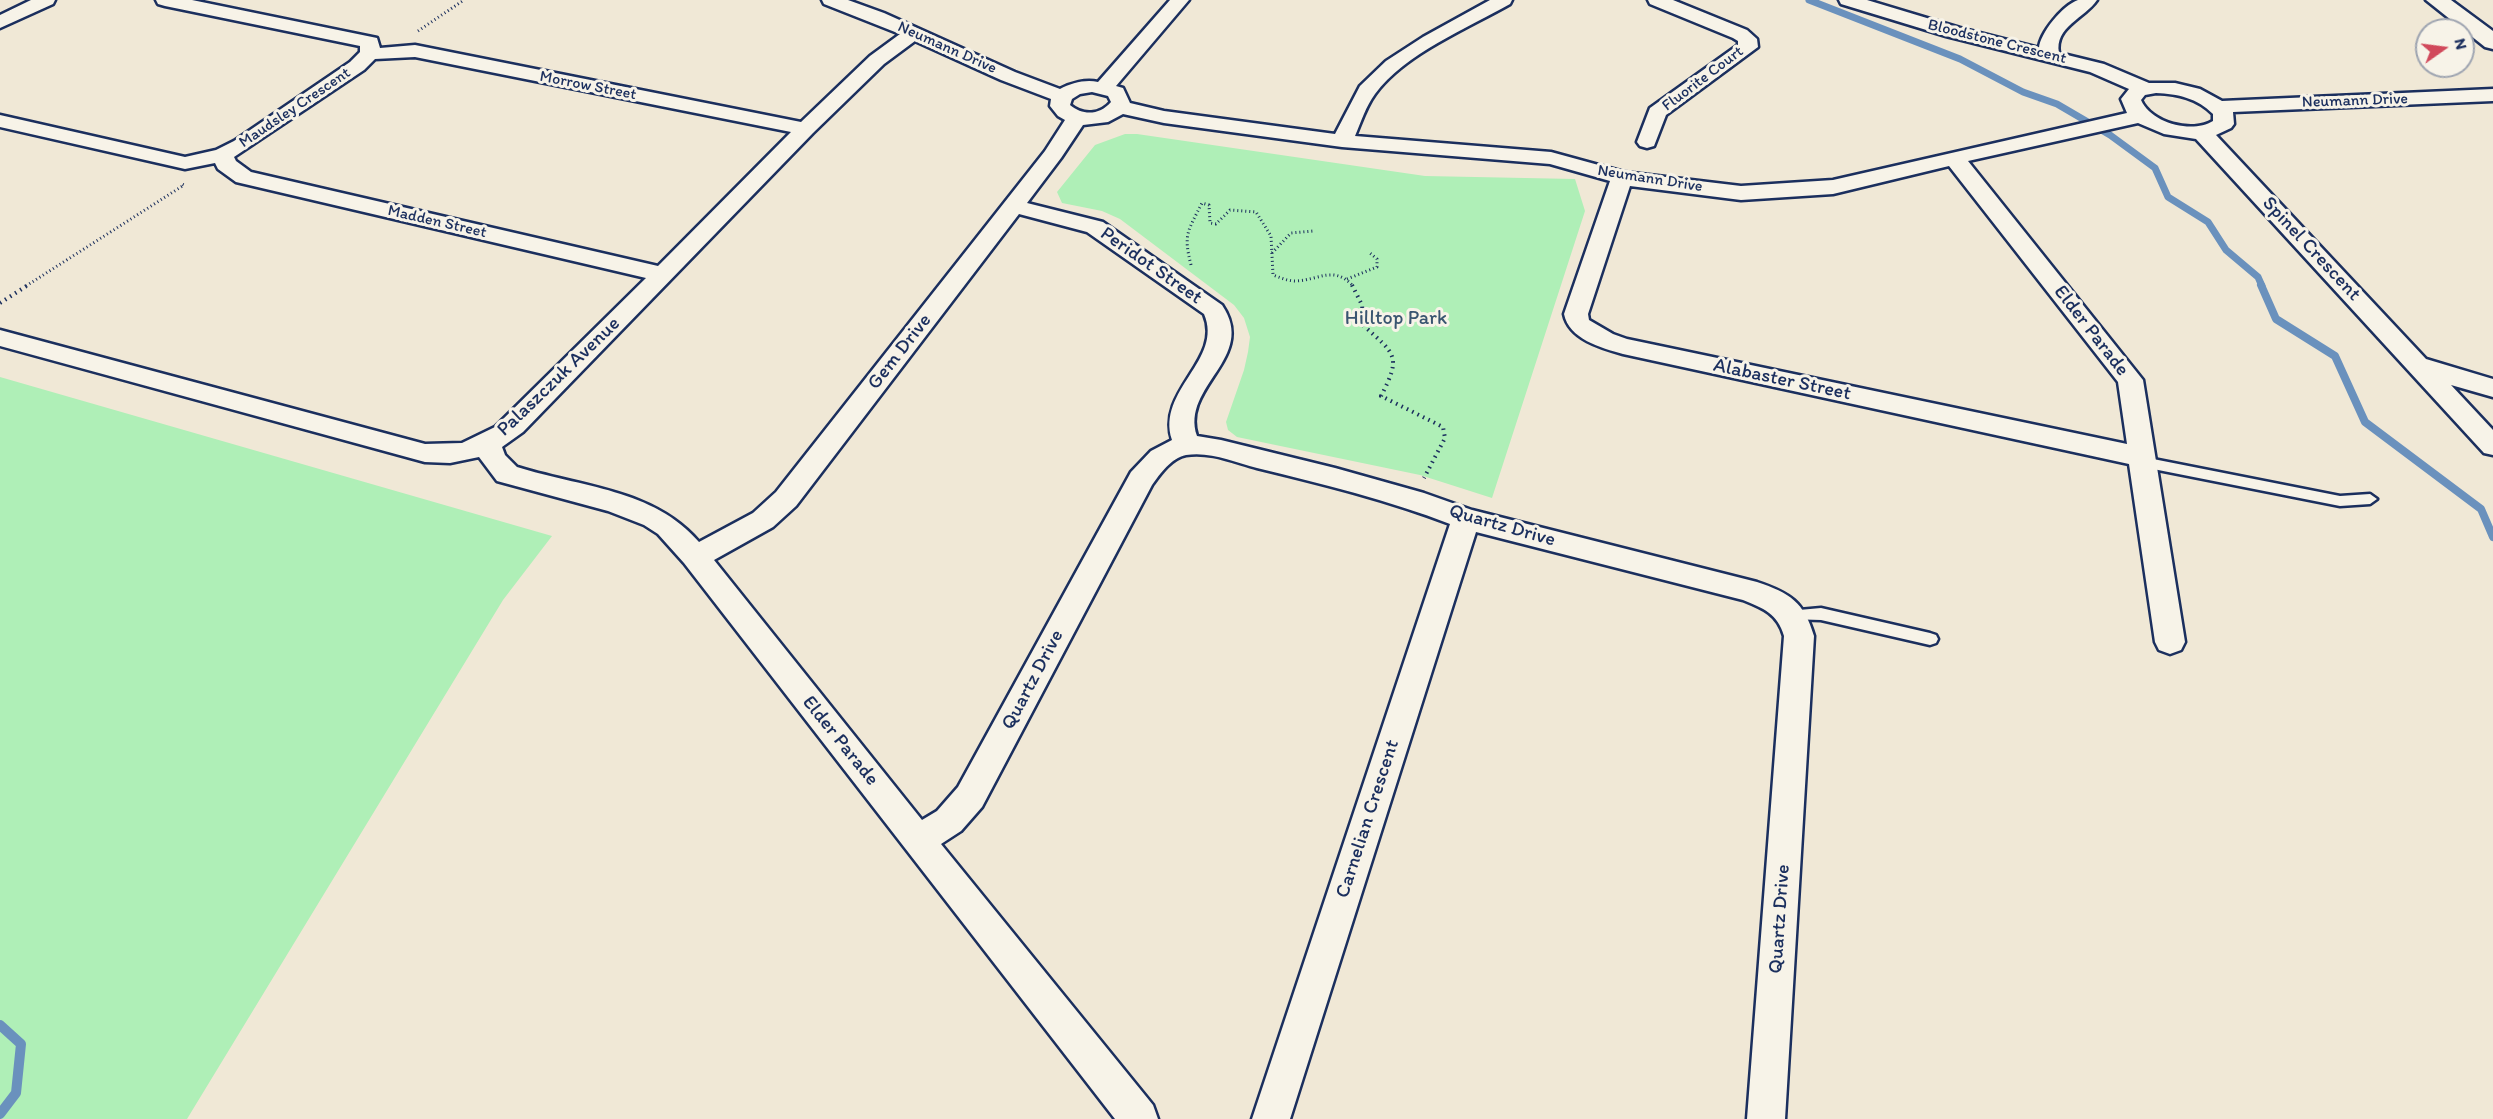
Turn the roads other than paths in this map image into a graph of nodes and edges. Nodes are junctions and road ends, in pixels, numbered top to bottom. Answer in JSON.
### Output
{"nodes":[{"id":1,"x":46,"y":0,"type":"edge"},
{"id":2,"x":165,"y":0,"type":"edge"},
{"id":3,"x":831,"y":0,"type":"edge"},
{"id":4,"x":1180,"y":0,"type":"edge"},
{"id":5,"x":1503,"y":0,"type":"edge"},
{"id":6,"x":1657,"y":0,"type":"edge"},
{"id":7,"x":1848,"y":0,"type":"edge"},
{"id":8,"x":2088,"y":0,"type":"edge"},
{"id":9,"x":2437,"y":0,"type":"edge"},
{"id":10,"x":0,"y":22,"type":"edge"},
{"id":11,"x":914,"y":33,"type":"junction"},
{"id":12,"x":2493,"y":42,"type":"edge"},
{"id":13,"x":370,"y":54,"type":"junction"},
{"id":14,"x":2050,"y":55,"type":"junction"},
{"id":15,"x":1104,"y":87,"type":"junction"},
{"id":16,"x":2145,"y":88,"type":"junction"},
{"id":17,"x":2493,"y":95,"type":"edge"},
{"id":18,"x":1062,"y":96,"type":"junction"},
{"id":19,"x":1119,"y":107,"type":"junction"},
{"id":20,"x":2218,"y":107,"type":"junction"},
{"id":21,"x":2142,"y":116,"type":"junction"},
{"id":22,"x":1077,"y":118,"type":"junction"},
{"id":23,"x":0,"y":121,"type":"edge"},
{"id":24,"x":806,"y":129,"type":"junction"},
{"id":25,"x":2202,"y":133,"type":"junction"},
{"id":26,"x":1342,"y":141,"type":"junction"},
{"id":27,"x":1647,"y":142,"type":"dead end"},
{"id":28,"x":223,"y":155,"type":"junction"},
{"id":29,"x":1956,"y":159,"type":"junction"},
{"id":30,"x":1622,"y":178,"type":"junction"},
{"id":31,"x":1013,"y":206,"type":"junction"},
{"id":32,"x":661,"y":274,"type":"junction"},
{"id":33,"x":0,"y":338,"type":"edge"},
{"id":34,"x":2420,"y":365,"type":"junction"},
{"id":35,"x":2493,"y":388,"type":"edge"},
{"id":36,"x":488,"y":444,"type":"junction"},
{"id":37,"x":1187,"y":446,"type":"junction"},
{"id":38,"x":2493,"y":446,"type":"edge"},
{"id":39,"x":2142,"y":459,"type":"junction"},
{"id":40,"x":2370,"y":500,"type":"dead end"},
{"id":41,"x":1466,"y":519,"type":"junction"},
{"id":42,"x":696,"y":557,"type":"junction"},
{"id":43,"x":1793,"y":615,"type":"junction"},
{"id":44,"x":1930,"y":639,"type":"dead end"},
{"id":45,"x":2170,"y":642,"type":"dead end"},
{"id":46,"x":919,"y":840,"type":"junction"},
{"id":47,"x":1140,"y":1119,"type":"edge"},
{"id":48,"x":1271,"y":1119,"type":"edge"},
{"id":49,"x":1766,"y":1119,"type":"edge"}],
"edges":[{"from":1,"to":10,"type":"street"},
{"from":2,"to":13,"type":"street","name":"Maudsley Crescent"},
{"from":3,"to":11,"type":"street","name":"Neumann Drive"},
{"from":4,"to":15,"type":"street"},
{"from":5,"to":26,"type":"street"},
{"from":6,"to":27,"type":"street","name":"Fluorite Court"},
{"from":7,"to":14,"type":"street","name":"Bloodstone Crescent"},
{"from":8,"to":14,"type":"street"},
{"from":9,"to":12,"type":"street"},
{"from":11,"to":18,"type":"street","name":"Neumann Drive"},
{"from":11,"to":24,"type":"street","name":"Palaszczuk Avenue"},
{"from":13,"to":24,"type":"street","name":"Morrow Street"},
{"from":13,"to":28,"type":"street","name":"Maudsley Crescent"},
{"from":14,"to":16,"type":"street","name":"Bloodstone Crescent"},
{"from":15,"to":18,"type":"street"},
{"from":15,"to":19,"type":"street"},
{"from":16,"to":20,"type":"street"},
{"from":16,"to":21,"type":"street"},
{"from":17,"to":20,"type":"street","name":"Neumann Drive"},
{"from":18,"to":22,"type":"street"},
{"from":19,"to":22,"type":"street"},
{"from":19,"to":26,"type":"street","name":"Neumann Drive"},
{"from":20,"to":25,"type":"street"},
{"from":21,"to":25,"type":"street"},
{"from":21,"to":29,"type":"street","name":"Neumann Drive"},
{"from":22,"to":31,"type":"street","name":"Gem Drive"},
{"from":23,"to":28,"type":"street","name":"Maudsley Crescent"},
{"from":24,"to":32,"type":"street","name":"Palaszczuk Avenue"},
{"from":25,"to":34,"type":"street","name":"Spinel Crescent"},
{"from":26,"to":30,"type":"street","name":"Neumann Drive"},
{"from":28,"to":32,"type":"street","name":"Madden Street"},
{"from":29,"to":30,"type":"street","name":"Neumann Drive"},
{"from":29,"to":39,"type":"street","name":"Elder Parade"},
{"from":30,"to":39,"type":"street","name":"Alabaster Street"},
{"from":31,"to":37,"type":"street","name":"Peridot Street"},
{"from":31,"to":42,"type":"street","name":"Gem Drive"},
{"from":32,"to":36,"type":"street","name":"Palaszczuk Avenue"},
{"from":33,"to":36,"type":"street","name":"Palaszczuk Avenue"},
{"from":34,"to":35,"type":"street","name":"Spinel Crescent"},
{"from":34,"to":38,"type":"street","name":"Spinel Crescent"},
{"from":36,"to":42,"type":"street","name":"Elder Parade"},
{"from":37,"to":41,"type":"street","name":"Quartz Drive"},
{"from":37,"to":46,"type":"street","name":"Quartz Drive"},
{"from":39,"to":40,"type":"lane"},
{"from":39,"to":45,"type":"street","name":"Elder Parade"},
{"from":41,"to":43,"type":"street","name":"Quartz Drive"},
{"from":41,"to":48,"type":"street","name":"Carnelian Crescent"},
{"from":42,"to":46,"type":"street","name":"Elder Parade"},
{"from":43,"to":44,"type":"lane"},
{"from":43,"to":49,"type":"street","name":"Quartz Drive"},
{"from":46,"to":47,"type":"street","name":"Elder Parade"}]}
